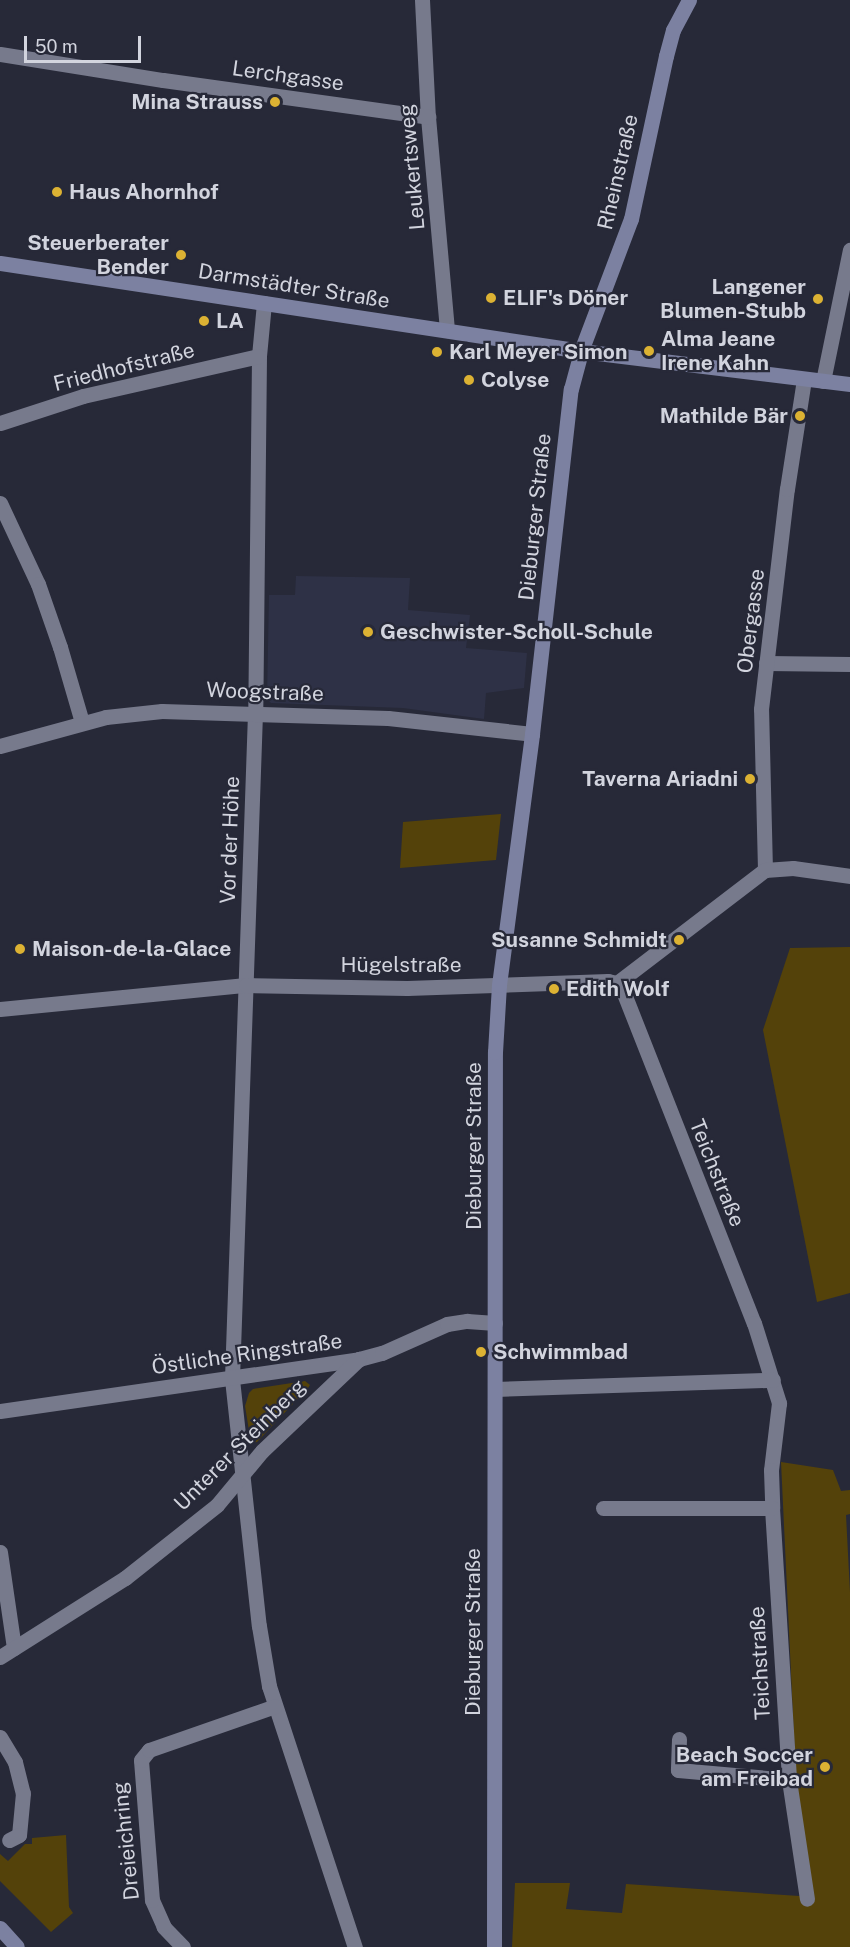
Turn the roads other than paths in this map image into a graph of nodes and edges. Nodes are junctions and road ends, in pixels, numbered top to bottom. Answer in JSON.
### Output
{"nodes":[{"id":1,"x":422,"y":0,"type":"edge"},
{"id":2,"x":689,"y":0,"type":"edge"},
{"id":3,"x":0,"y":54,"type":"edge"},
{"id":4,"x":428,"y":117,"type":"junction"},
{"id":5,"x":850,"y":250,"type":"edge"},
{"id":6,"x":0,"y":263,"type":"edge"},
{"id":7,"x":264,"y":303,"type":"junction"},
{"id":8,"x":447,"y":330,"type":"junction"},
{"id":9,"x":581,"y":351,"type":"junction"},
{"id":10,"x":259,"y":356,"type":"junction"},
{"id":11,"x":804,"y":379,"type":"junction"},
{"id":12,"x":823,"y":381,"type":"junction"},
{"id":13,"x":850,"y":384,"type":"edge"},
{"id":14,"x":0,"y":423,"type":"edge"},
{"id":15,"x":0,"y":503,"type":"edge"},
{"id":16,"x":766,"y":663,"type":"junction"},
{"id":17,"x":850,"y":664,"type":"edge"},
{"id":18,"x":255,"y":713,"type":"junction"},
{"id":19,"x":82,"y":722,"type":"junction"},
{"id":20,"x":532,"y":734,"type":"junction"},
{"id":21,"x":0,"y":746,"type":"edge"},
{"id":22,"x":765,"y":870,"type":"junction"},
{"id":23,"x":850,"y":876,"type":"edge"},
{"id":24,"x":617,"y":983,"type":"junction"},
{"id":25,"x":246,"y":985,"type":"junction"},
{"id":26,"x":499,"y":985,"type":"junction"},
{"id":27,"x":0,"y":1009,"type":"edge"},
{"id":28,"x":495,"y":1323,"type":"junction"},
{"id":29,"x":359,"y":1359,"type":"junction"},
{"id":30,"x":232,"y":1378,"type":"junction"},
{"id":31,"x":773,"y":1380,"type":"junction"},
{"id":32,"x":495,"y":1389,"type":"junction"},
{"id":33,"x":0,"y":1411,"type":"edge"},
{"id":34,"x":241,"y":1478,"type":"junction"},
{"id":35,"x":603,"y":1508,"type":"dead end"},
{"id":36,"x":772,"y":1508,"type":"junction"},
{"id":37,"x":0,"y":1552,"type":"edge"},
{"id":38,"x":14,"y":1648,"type":"junction"},
{"id":39,"x":0,"y":1657,"type":"edge"},
{"id":40,"x":274,"y":1706,"type":"junction"},
{"id":41,"x":0,"y":1737,"type":"edge"},
{"id":42,"x":679,"y":1739,"type":"dead end"},
{"id":43,"x":789,"y":1780,"type":"junction"},
{"id":44,"x":9,"y":1840,"type":"dead end"},
{"id":45,"x":807,"y":1899,"type":"dead end"},
{"id":46,"x":0,"y":1928,"type":"edge"},
{"id":47,"x":17,"y":1947,"type":"edge"},
{"id":48,"x":183,"y":1947,"type":"edge"},
{"id":49,"x":355,"y":1947,"type":"edge"},
{"id":50,"x":494,"y":1947,"type":"edge"}],
"edges":[{"from":1,"to":4,"type":"street","name":"Leukertsweg"},
{"from":2,"to":9,"type":"street","name":"Rheinstraße"},
{"from":3,"to":4,"type":"street","name":"Lerchgasse"},
{"from":4,"to":8,"type":"street","name":"Leukertsweg"},
{"from":5,"to":12,"type":"street"},
{"from":6,"to":7,"type":"street","name":"Darmstädter Straße"},
{"from":7,"to":8,"type":"street","name":"Darmstädter Straße"},
{"from":7,"to":10,"type":"street","name":"Vor der Höhe"},
{"from":8,"to":9,"type":"street","name":"Darmstädter Straße"},
{"from":9,"to":11,"type":"street","name":"Darmstädter Straße"},
{"from":9,"to":20,"type":"street","name":"Dieburger Straße"},
{"from":10,"to":14,"type":"street","name":"Friedhofstraße"},
{"from":10,"to":18,"type":"street","name":"Vor der Höhe"},
{"from":11,"to":12,"type":"street","name":"Darmstädter Straße"},
{"from":11,"to":16,"type":"street","name":"Obergasse"},
{"from":12,"to":13,"type":"street","name":"Darmstädter Straße"},
{"from":15,"to":19,"type":"street"},
{"from":16,"to":17,"type":"street"},
{"from":16,"to":22,"type":"street","name":"Obergasse"},
{"from":18,"to":19,"type":"street","name":"Woogstraße"},
{"from":18,"to":20,"type":"street","name":"Woogstraße"},
{"from":18,"to":25,"type":"street","name":"Vor der Höhe"},
{"from":19,"to":21,"type":"street","name":"Woogstraße"},
{"from":20,"to":26,"type":"street","name":"Dieburger Straße"},
{"from":22,"to":23,"type":"street"},
{"from":22,"to":24,"type":"street"},
{"from":24,"to":26,"type":"street","name":"Hügelstraße"},
{"from":24,"to":31,"type":"street","name":"Teichstraße"},
{"from":25,"to":26,"type":"street","name":"Hügelstraße"},
{"from":25,"to":27,"type":"street","name":"Hügelstraße"},
{"from":25,"to":30,"type":"street","name":"Vor der Höhe"},
{"from":26,"to":28,"type":"street","name":"Dieburger Straße"},
{"from":28,"to":29,"type":"street","name":"Östliche Ringstraße"},
{"from":28,"to":32,"type":"street","name":"Dieburger Straße"},
{"from":29,"to":30,"type":"street","name":"Östliche Ringstraße"},
{"from":29,"to":34,"type":"street","name":"Unterer Steinberg"},
{"from":30,"to":33,"type":"street","name":"Östliche Ringstraße"},
{"from":30,"to":34,"type":"street"},
{"from":31,"to":32,"type":"street"},
{"from":31,"to":36,"type":"street","name":"Teichstraße"},
{"from":32,"to":50,"type":"street","name":"Dieburger Straße"},
{"from":34,"to":38,"type":"street","name":"Unterer Steinberg"},
{"from":34,"to":40,"type":"street"},
{"from":35,"to":36,"type":"street"},
{"from":36,"to":43,"type":"street","name":"Teichstraße"},
{"from":37,"to":38,"type":"street"},
{"from":38,"to":39,"type":"street","name":"Unterer Steinberg"},
{"from":40,"to":48,"type":"street","name":"Dreieichring"},
{"from":40,"to":49,"type":"street"},
{"from":41,"to":44,"type":"street"},
{"from":42,"to":43,"type":"street"},
{"from":43,"to":45,"type":"street","name":"Teichstraße"},
{"from":46,"to":47,"type":"street"}]}
